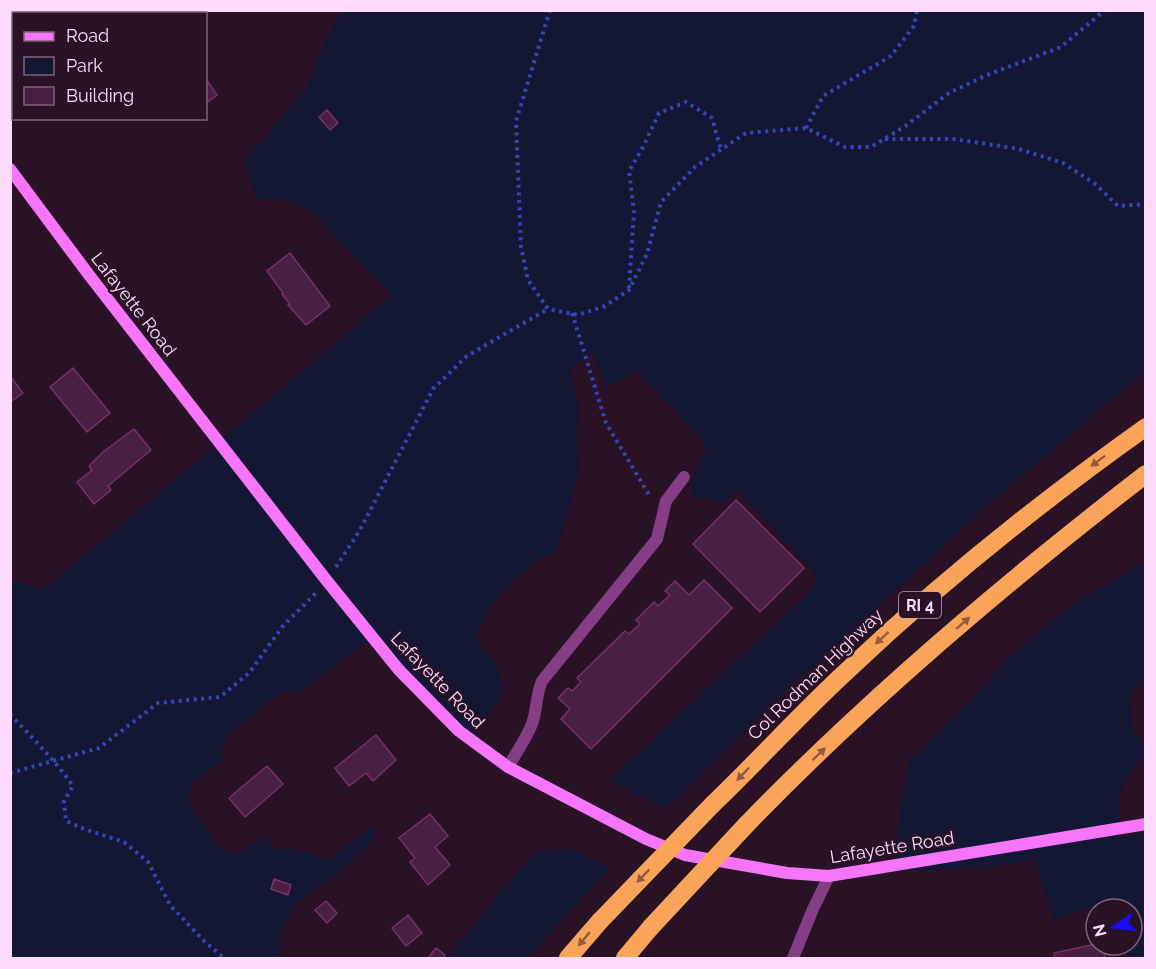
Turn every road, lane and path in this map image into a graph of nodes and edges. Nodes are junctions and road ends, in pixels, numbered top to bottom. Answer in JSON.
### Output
{"nodes":[{"id":1,"x":550,"y":10,"type":"edge"},
{"id":2,"x":917,"y":10,"type":"edge"},
{"id":3,"x":1105,"y":10,"type":"edge"},
{"id":4,"x":806,"y":128,"type":"junction"},
{"id":5,"x":884,"y":139,"type":"junction"},
{"id":6,"x":721,"y":150,"type":"junction"},
{"id":7,"x":10,"y":169,"type":"edge"},
{"id":8,"x":1146,"y":204,"type":"edge"},
{"id":9,"x":629,"y":290,"type":"junction"},
{"id":10,"x":548,"y":309,"type":"junction"},
{"id":11,"x":572,"y":314,"type":"junction"},
{"id":12,"x":1146,"y":427,"type":"edge"},
{"id":13,"x":1146,"y":474,"type":"edge"},
{"id":14,"x":684,"y":477,"type":"dead end"},
{"id":15,"x":662,"y":516,"type":"junction"},
{"id":16,"x":327,"y":581,"type":"junction"},
{"id":17,"x":10,"y":714,"type":"edge"},
{"id":18,"x":55,"y":760,"type":"junction"},
{"id":19,"x":508,"y":767,"type":"junction"},
{"id":20,"x":10,"y":773,"type":"edge"},
{"id":21,"x":1146,"y":824,"type":"edge"},
{"id":22,"x":829,"y":876,"type":"junction"},
{"id":23,"x":224,"y":958,"type":"edge"},
{"id":24,"x":568,"y":958,"type":"edge"},
{"id":25,"x":625,"y":958,"type":"edge"},
{"id":26,"x":793,"y":958,"type":"edge"}],
"edges":[{"from":1,"to":10,"type":"path"},
{"from":2,"to":4,"type":"path"},
{"from":3,"to":5,"type":"path"},
{"from":4,"to":5,"type":"path"},
{"from":4,"to":6,"type":"path"},
{"from":5,"to":8,"type":"path"},
{"from":6,"to":9,"type":"path"},
{"from":6,"to":9,"type":"path"},
{"from":7,"to":16,"type":"street","name":"Lafayette Road"},
{"from":9,"to":11,"type":"path"},
{"from":10,"to":11,"type":"path"},
{"from":10,"to":16,"type":"path"},
{"from":11,"to":15,"type":"path"},
{"from":12,"to":24,"type":"highway","name":"Col Rodman Highway","number":"RI 4","one_way":true,"bridge":true},
{"from":25,"to":13,"type":"highway","number":"RI 4","one_way":true,"bridge":true},
{"from":14,"to":15,"type":"street"},
{"from":15,"to":19,"type":"street"},
{"from":16,"to":18,"type":"path"},
{"from":16,"to":19,"type":"street","name":"Lafayette Road"},
{"from":17,"to":18,"type":"path"},
{"from":18,"to":20,"type":"path"},
{"from":18,"to":23,"type":"path"},
{"from":19,"to":22,"type":"street","name":"Lafayette Road"},
{"from":21,"to":22,"type":"street","name":"Lafayette Road"},
{"from":22,"to":26,"type":"street"}]}
